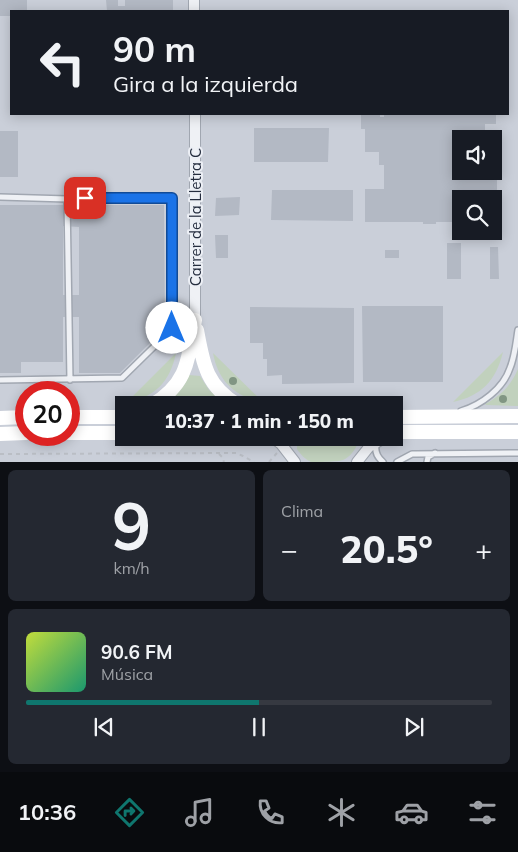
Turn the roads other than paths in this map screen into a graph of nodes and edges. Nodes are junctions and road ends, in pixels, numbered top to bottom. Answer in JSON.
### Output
{"nodes":[{"id":1,"x":195,"y":115,"type":"edge"},
{"id":2,"x":0,"y":197,"type":"edge"},
{"id":3,"x":67,"y":199,"type":"junction"},
{"id":4,"x":195,"y":320,"type":"junction"},
{"id":5,"x":518,"y":330,"type":"edge"},
{"id":6,"x":0,"y":380,"type":"edge"},
{"id":7,"x":70,"y":380,"type":"junction"},
{"id":8,"x":165,"y":396,"type":"edge"},
{"id":9,"x":225,"y":396,"type":"edge"},
{"id":10,"x":445,"y":416,"type":"junction"},
{"id":11,"x":518,"y":416,"type":"edge"},
{"id":12,"x":80,"y":417,"type":"edge"},
{"id":13,"x":115,"y":417,"type":"edge"},
{"id":14,"x":403,"y":417,"type":"edge"},
{"id":15,"x":0,"y":418,"type":"edge"},
{"id":16,"x":15,"y":418,"type":"edge"},
{"id":17,"x":518,"y":432,"type":"edge"},
{"id":18,"x":15,"y":433,"type":"edge"},
{"id":19,"x":80,"y":433,"type":"edge"},
{"id":20,"x":115,"y":433,"type":"edge"},
{"id":21,"x":403,"y":433,"type":"edge"},
{"id":22,"x":0,"y":434,"type":"edge"},
{"id":23,"x":283,"y":446,"type":"edge"},
{"id":24,"x":370,"y":446,"type":"edge"},
{"id":25,"x":376,"y":446,"type":"edge"},
{"id":26,"x":436,"y":453,"type":"junction"},
{"id":27,"x":518,"y":453,"type":"edge"},
{"id":28,"x":295,"y":462,"type":"edge"},
{"id":29,"x":357,"y":462,"type":"edge"},
{"id":30,"x":383,"y":462,"type":"edge"},
{"id":31,"x":397,"y":462,"type":"edge"},
{"id":32,"x":427,"y":462,"type":"edge"}],
"edges":[{"from":1,"to":4,"type":"street","name":"Carrer de la Lletra C"},
{"from":2,"to":3,"type":"lane"},
{"from":3,"to":7,"type":"lane"},
{"from":3,"to":7,"type":"lane"},
{"from":4,"to":8,"type":"main road"},
{"from":4,"to":9,"type":"main road"},
{"from":5,"to":10,"type":"lane"},
{"from":6,"to":7,"type":"lane"},
{"from":10,"to":11,"type":"main road"},
{"from":10,"to":14,"type":"main road"},
{"from":12,"to":13,"type":"main road"},
{"from":15,"to":16,"type":"main road"},
{"from":17,"to":21,"type":"main road"},
{"from":18,"to":22,"type":"main road"},
{"from":19,"to":20,"type":"main road"},
{"from":23,"to":28,"type":"street"},
{"from":24,"to":29,"type":"street"},
{"from":25,"to":30,"type":"lane"},
{"from":26,"to":27,"type":"lane"},
{"from":26,"to":31,"type":"lane"},
{"from":26,"to":32,"type":"lane"}]}
